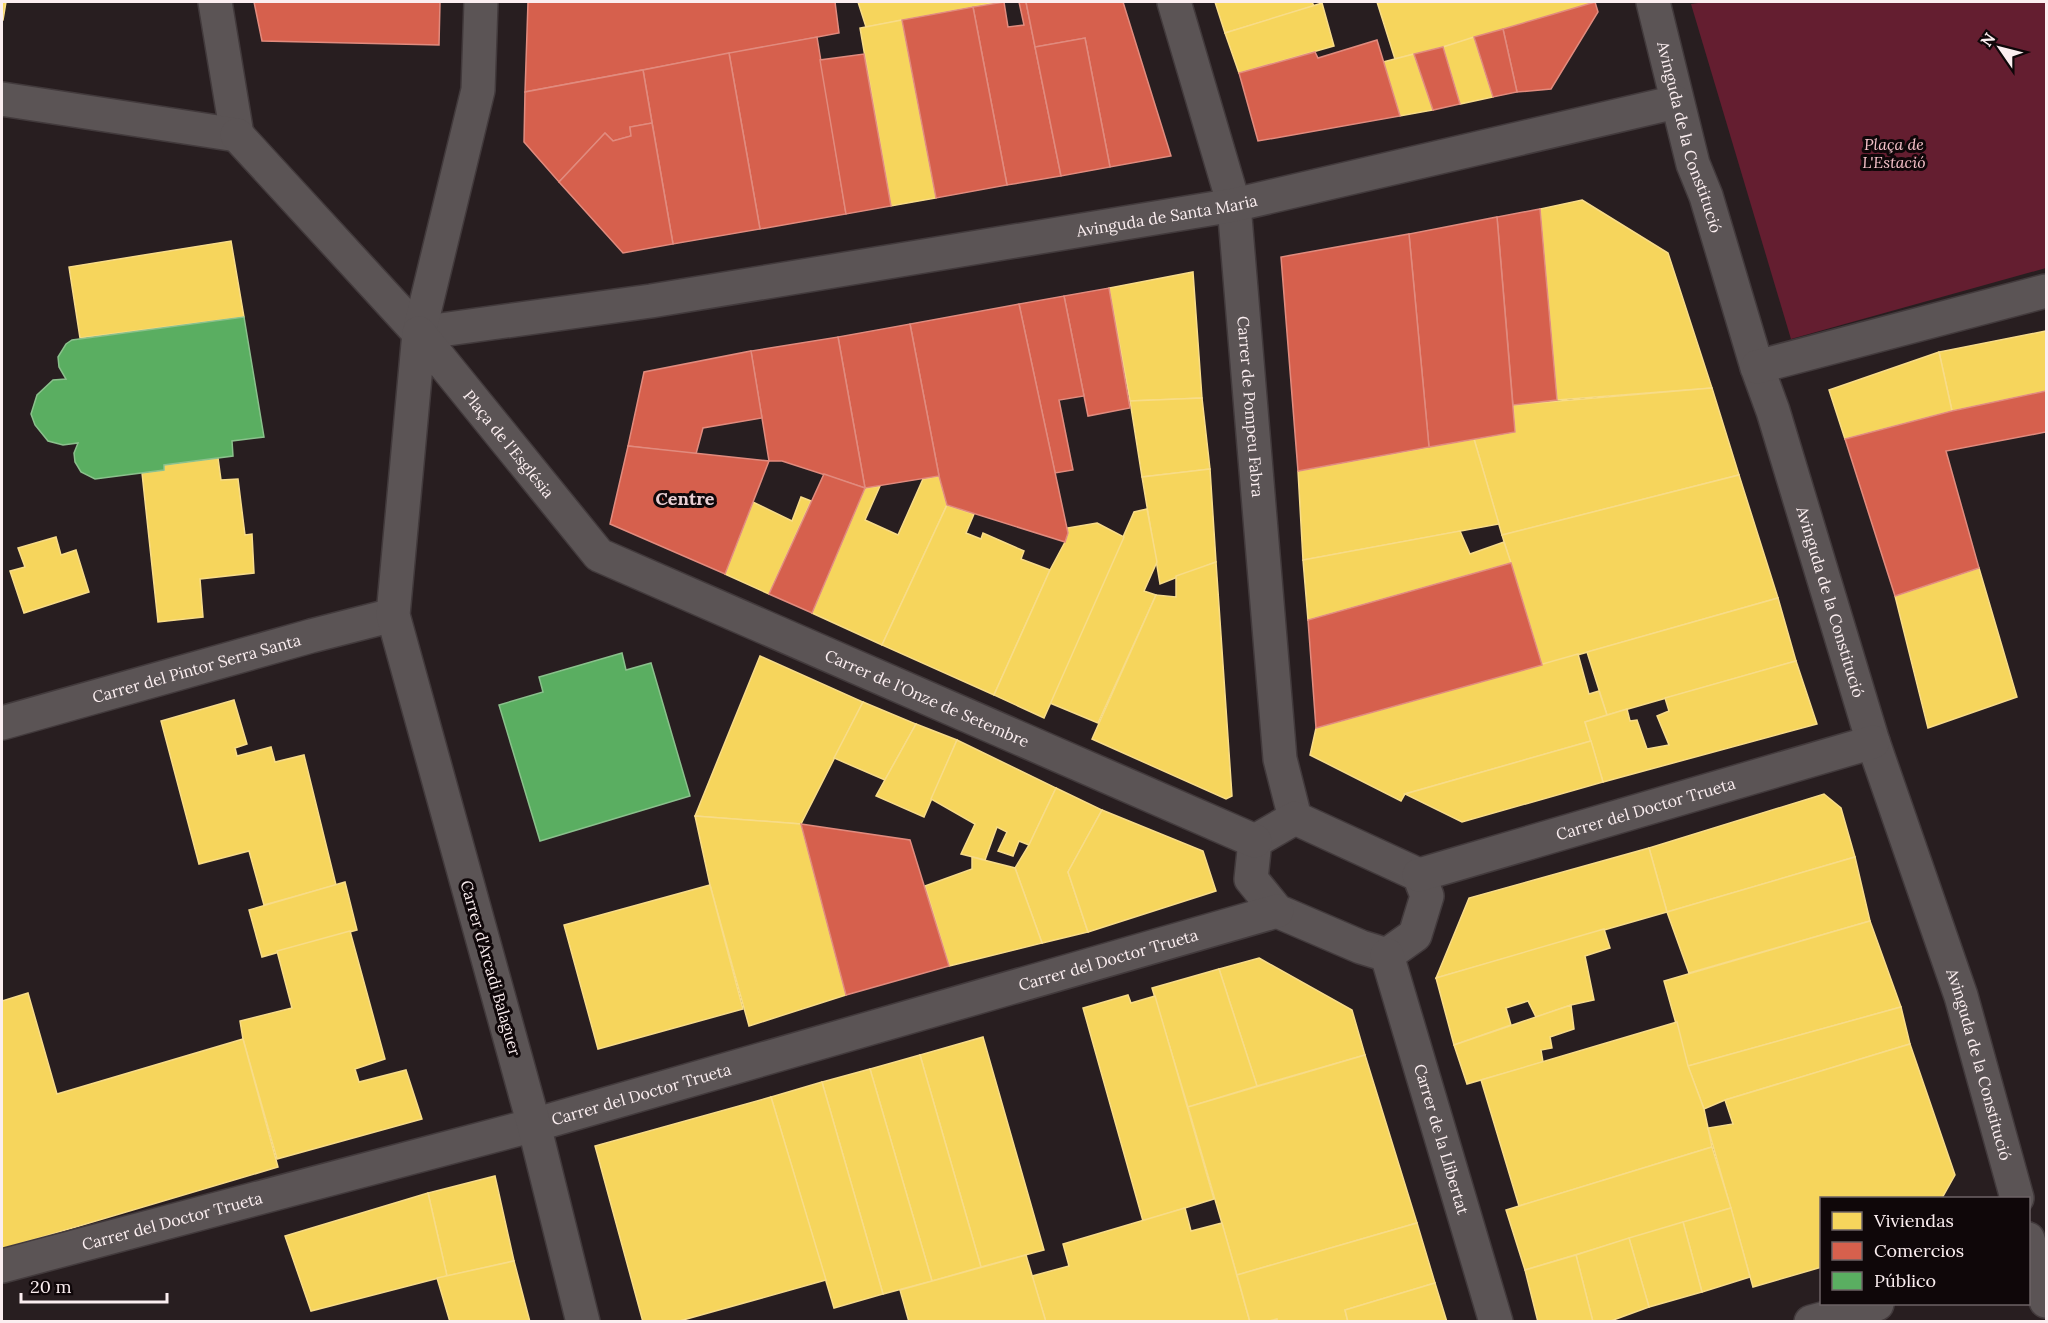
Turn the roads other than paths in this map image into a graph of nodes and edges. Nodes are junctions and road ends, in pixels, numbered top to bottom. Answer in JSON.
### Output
{"nodes":[{"id":1,"x":215,"y":2,"type":"edge"},
{"id":2,"x":481,"y":2,"type":"edge"},
{"id":3,"x":1174,"y":2,"type":"edge"},
{"id":4,"x":1653,"y":2,"type":"edge"},
{"id":5,"x":2,"y":99,"type":"edge"},
{"id":6,"x":1676,"y":102,"type":"junction"},
{"id":7,"x":237,"y":135,"type":"junction"},
{"id":8,"x":1234,"y":205,"type":"junction"},
{"id":9,"x":2046,"y":291,"type":"edge"},
{"id":10,"x":419,"y":333,"type":"junction"},
{"id":11,"x":1757,"y":367,"type":"junction"},
{"id":12,"x":599,"y":555,"type":"joint"},
{"id":13,"x":393,"y":615,"type":"junction"},
{"id":14,"x":2,"y":723,"type":"edge"},
{"id":15,"x":1873,"y":742,"type":"junction"},
{"id":16,"x":1295,"y":818,"type":"junction"},
{"id":17,"x":1256,"y":842,"type":"junction"},
{"id":18,"x":1419,"y":875,"type":"junction"},
{"id":19,"x":1277,"y":911,"type":"junction"},
{"id":20,"x":1387,"y":955,"type":"junction"},
{"id":21,"x":534,"y":1125,"type":"junction"},
{"id":22,"x":2017,"y":1197,"type":"edge"},
{"id":23,"x":2,"y":1266,"type":"edge"},
{"id":24,"x":1873,"y":1305,"type":"edge"},
{"id":25,"x":583,"y":1322,"type":"edge"},
{"id":26,"x":1496,"y":1322,"type":"edge"},
{"id":27,"x":1811,"y":1322,"type":"edge"}],
"edges":[{"from":1,"to":7,"type":"street"},
{"from":2,"to":10,"type":"street"},
{"from":3,"to":8,"type":"street","name":"Carrer de Pompeu Fabra"},
{"from":4,"to":6,"type":"street","name":"Avinguda de la Constitució"},
{"from":5,"to":7,"type":"street"},
{"from":6,"to":8,"type":"street","name":"Avinguda de Santa Maria"},
{"from":6,"to":11,"type":"street","name":"Avinguda de la Constitució"},
{"from":7,"to":10,"type":"street","name":"Plaça de l'Església"},
{"from":8,"to":10,"type":"street","name":"Avinguda de Santa Maria"},
{"from":8,"to":16,"type":"street","name":"Carrer de Pompeu Fabra"},
{"from":9,"to":11,"type":"street"},
{"from":10,"to":12,"type":"street","name":"Plaça de l'Església"},
{"from":10,"to":13,"type":"street"},
{"from":11,"to":15,"type":"street","name":"Avinguda de la Constitució"},
{"from":12,"to":17,"type":"street","name":"Carrer de l'Onze de Setembre"},
{"from":13,"to":14,"type":"street","name":"Carrer del Pintor Serra Santa"},
{"from":13,"to":21,"type":"street","name":"Carrer d'Arcadi Balaguer"},
{"from":15,"to":18,"type":"street","name":"Carrer del Doctor Trueta"},
{"from":15,"to":22,"type":"street","name":"Avinguda de la Constitució"},
{"from":16,"to":17,"type":"street"},
{"from":16,"to":18,"type":"street"},
{"from":17,"to":19,"type":"street"},
{"from":18,"to":20,"type":"street"},
{"from":19,"to":20,"type":"street"},
{"from":19,"to":21,"type":"street","name":"Carrer del Doctor Trueta"},
{"from":20,"to":26,"type":"street","name":"Carrer de la Llibertat"},
{"from":21,"to":23,"type":"street","name":"Carrer del Doctor Trueta"},
{"from":21,"to":25,"type":"street","name":"Carrer d'Arcadi Balaguer"},
{"from":24,"to":27,"type":"street"}]}
